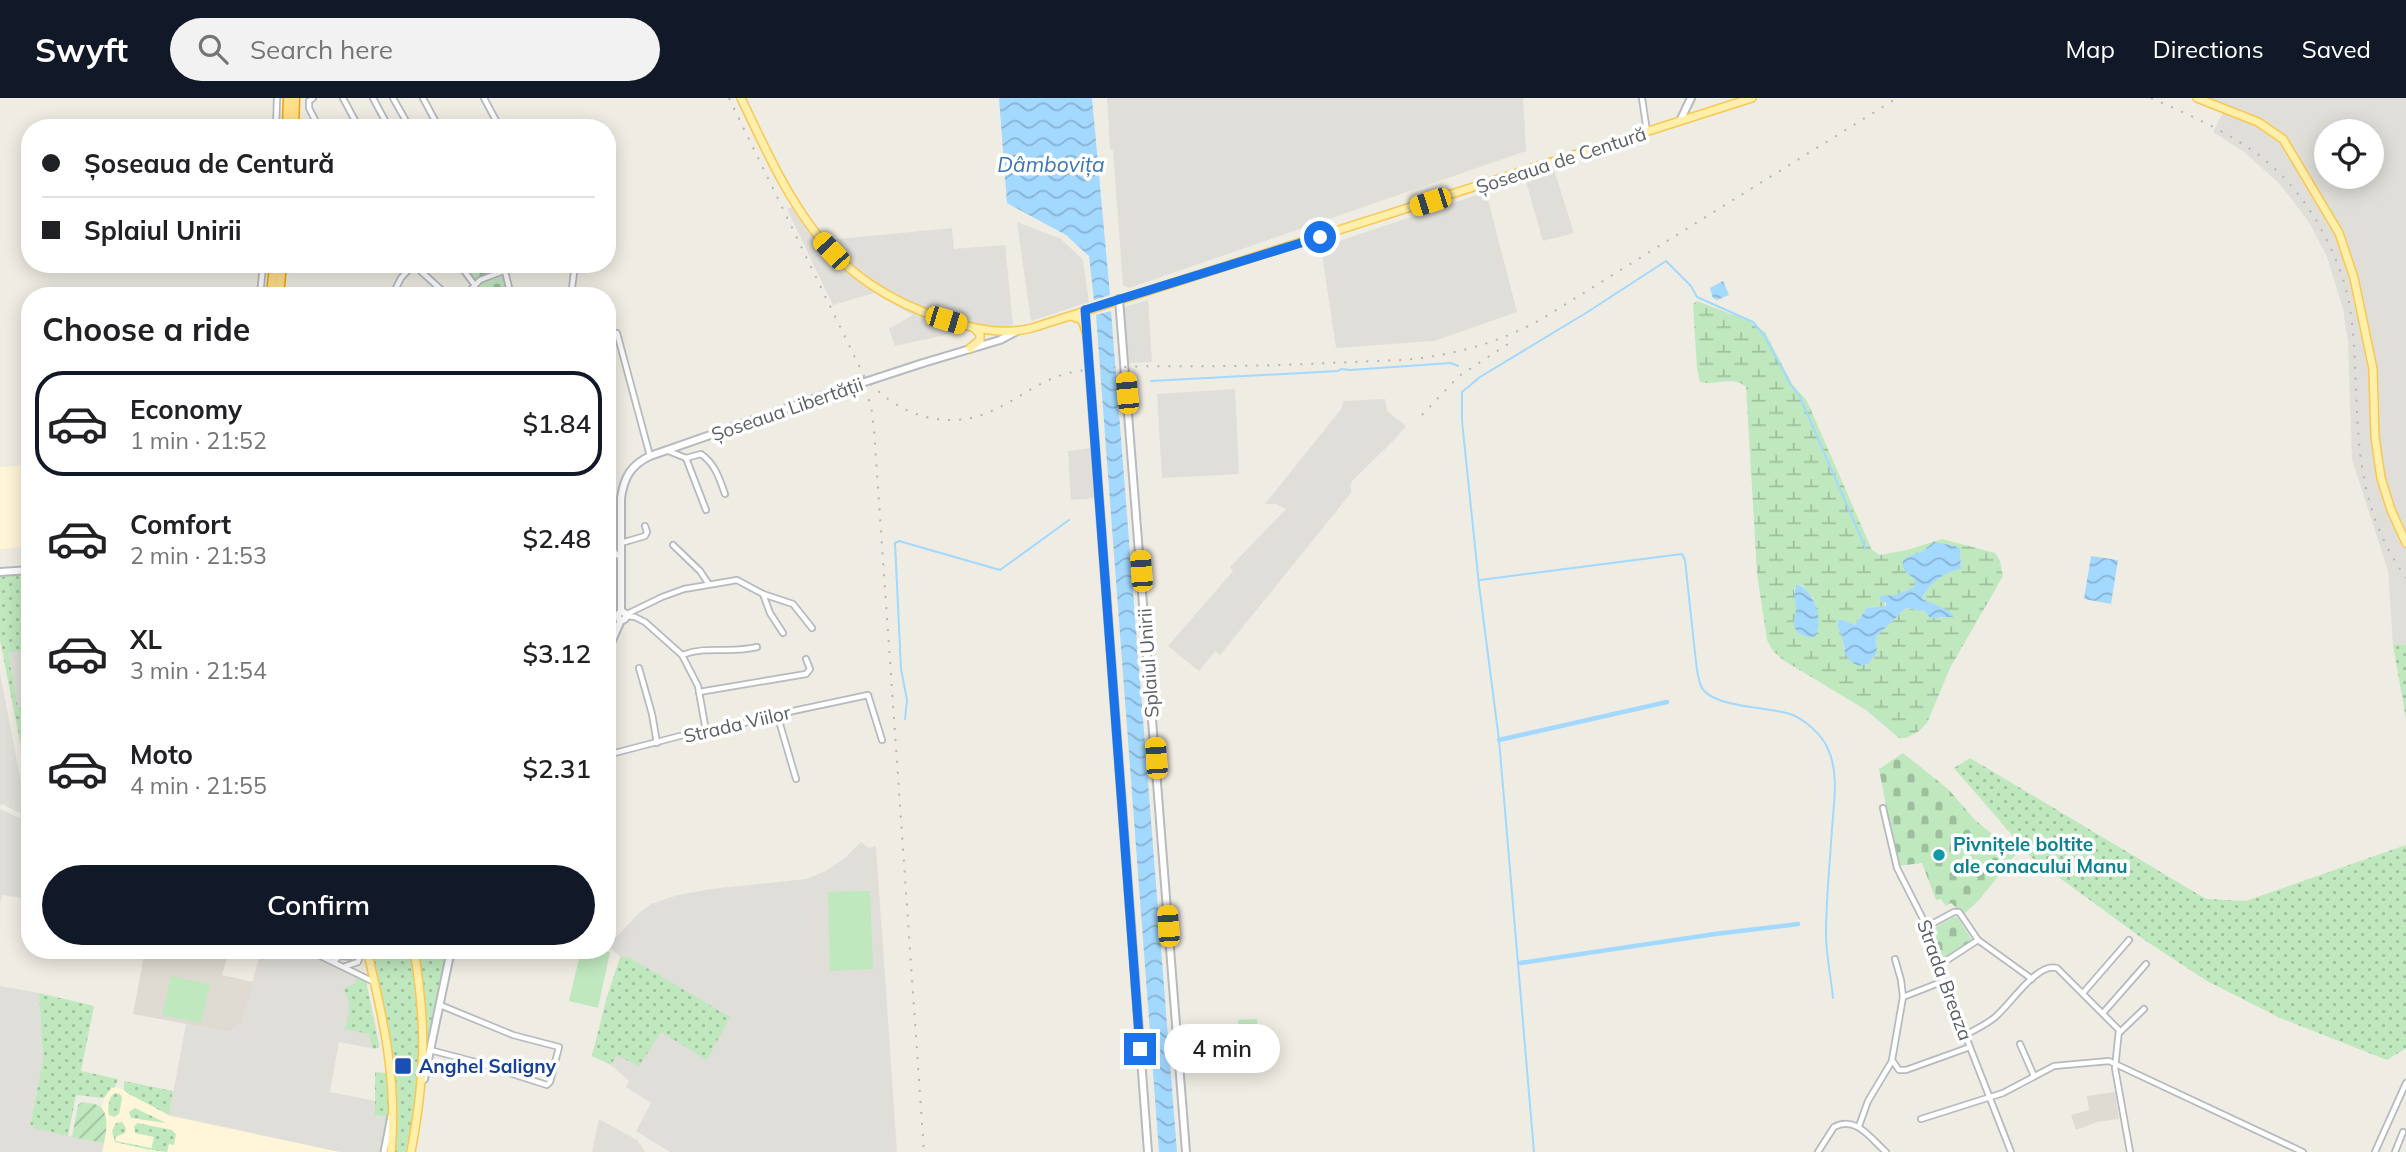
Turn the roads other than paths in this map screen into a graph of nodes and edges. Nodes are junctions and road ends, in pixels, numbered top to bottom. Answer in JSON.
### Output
{"nodes":[{"id":1,"x":277,"y":98,"type":"edge"},
{"id":2,"x":288,"y":98,"type":"edge"},
{"id":3,"x":295,"y":98,"type":"edge"},
{"id":4,"x":343,"y":98,"type":"edge"},
{"id":5,"x":373,"y":98,"type":"edge"},
{"id":6,"x":393,"y":98,"type":"edge"},
{"id":7,"x":423,"y":98,"type":"edge"},
{"id":8,"x":484,"y":98,"type":"edge"},
{"id":9,"x":741,"y":98,"type":"edge"},
{"id":10,"x":1642,"y":98,"type":"edge"},
{"id":11,"x":1691,"y":98,"type":"edge"},
{"id":12,"x":1752,"y":98,"type":"edge"},
{"id":13,"x":2197,"y":98,"type":"edge"},
{"id":14,"x":311,"y":100,"type":"edge"},
{"id":15,"x":276,"y":119,"type":"edge"},
{"id":16,"x":287,"y":119,"type":"edge"},
{"id":17,"x":294,"y":119,"type":"edge"},
{"id":18,"x":314,"y":119,"type":"edge"},
{"id":19,"x":354,"y":119,"type":"edge"},
{"id":20,"x":384,"y":119,"type":"edge"},
{"id":21,"x":405,"y":119,"type":"edge"},
{"id":22,"x":434,"y":119,"type":"edge"},
{"id":23,"x":495,"y":119,"type":"edge"},
{"id":24,"x":1680,"y":121,"type":"junction"},
{"id":25,"x":1647,"y":132,"type":"junction"},
{"id":26,"x":422,"y":273,"type":"edge"},
{"id":27,"x":466,"y":273,"type":"edge"},
{"id":28,"x":500,"y":273,"type":"edge"},
{"id":29,"x":474,"y":284,"type":"junction"},
{"id":30,"x":438,"y":287,"type":"edge"},
{"id":31,"x":472,"y":287,"type":"edge"},
{"id":32,"x":1119,"y":299,"type":"junction"},
{"id":33,"x":1085,"y":310,"type":"junction"},
{"id":34,"x":1067,"y":316,"type":"junction"},
{"id":35,"x":974,"y":328,"type":"junction"},
{"id":36,"x":999,"y":331,"type":"junction"},
{"id":37,"x":1018,"y":331,"type":"junction"},
{"id":38,"x":1087,"y":332,"type":"junction"},
{"id":39,"x":617,"y":333,"type":"dead end"},
{"id":40,"x":974,"y":346,"type":"junction"},
{"id":41,"x":666,"y":450,"type":"junction"},
{"id":42,"x":650,"y":456,"type":"junction"},
{"id":43,"x":687,"y":458,"type":"junction"},
{"id":44,"x":725,"y":494,"type":"dead end"},
{"id":45,"x":706,"y":510,"type":"dead end"},
{"id":46,"x":645,"y":526,"type":"dead end"},
{"id":47,"x":621,"y":543,"type":"junction"},
{"id":48,"x":2406,"y":543,"type":"edge"},
{"id":49,"x":673,"y":545,"type":"dead end"},
{"id":50,"x":616,"y":553,"type":"edge"},
{"id":51,"x":621,"y":557,"type":"junction"},
{"id":52,"x":21,"y":571,"type":"edge"},
{"id":53,"x":0,"y":572,"type":"edge"},
{"id":54,"x":708,"y":583,"type":"junction"},
{"id":55,"x":763,"y":594,"type":"junction"},
{"id":56,"x":620,"y":616,"type":"junction"},
{"id":57,"x":616,"y":627,"type":"edge"},
{"id":58,"x":812,"y":628,"type":"dead end"},
{"id":59,"x":783,"y":633,"type":"dead end"},
{"id":60,"x":757,"y":647,"type":"dead end"},
{"id":61,"x":682,"y":655,"type":"junction"},
{"id":62,"x":806,"y":659,"type":"dead end"},
{"id":63,"x":639,"y":668,"type":"dead end"},
{"id":64,"x":699,"y":692,"type":"junction"},
{"id":65,"x":777,"y":714,"type":"junction"},
{"id":66,"x":706,"y":731,"type":"junction"},
{"id":67,"x":882,"y":740,"type":"dead end"},
{"id":68,"x":657,"y":743,"type":"junction"},
{"id":69,"x":616,"y":753,"type":"edge"},
{"id":70,"x":796,"y":779,"type":"dead end"},
{"id":71,"x":1883,"y":808,"type":"dead end"},
{"id":72,"x":1926,"y":927,"type":"junction"},
{"id":73,"x":1978,"y":940,"type":"junction"},
{"id":74,"x":2129,"y":940,"type":"dead end"},
{"id":75,"x":328,"y":959,"type":"edge"},
{"id":76,"x":336,"y":959,"type":"edge"},
{"id":77,"x":359,"y":959,"type":"edge"},
{"id":78,"x":366,"y":959,"type":"edge"},
{"id":79,"x":415,"y":959,"type":"edge"},
{"id":80,"x":449,"y":959,"type":"edge"},
{"id":81,"x":1895,"y":959,"type":"dead end"},
{"id":82,"x":334,"y":962,"type":"junction"},
{"id":83,"x":2146,"y":964,"type":"dead end"},
{"id":84,"x":342,"y":966,"type":"junction"},
{"id":85,"x":1938,"y":966,"type":"junction"},
{"id":86,"x":2032,"y":979,"type":"junction"},
{"id":87,"x":1944,"y":981,"type":"junction"},
{"id":88,"x":375,"y":982,"type":"junction"},
{"id":89,"x":2082,"y":993,"type":"junction"},
{"id":90,"x":1903,"y":998,"type":"junction"},
{"id":91,"x":440,"y":1005,"type":"junction"},
{"id":92,"x":2144,"y":1009,"type":"dead end"},
{"id":93,"x":2103,"y":1013,"type":"junction"},
{"id":94,"x":2120,"y":1032,"type":"junction"},
{"id":95,"x":1965,"y":1035,"type":"junction"},
{"id":96,"x":2020,"y":1044,"type":"dead end"},
{"id":97,"x":1970,"y":1047,"type":"junction"},
{"id":98,"x":430,"y":1051,"type":"junction"},
{"id":99,"x":1892,"y":1060,"type":"junction"},
{"id":100,"x":2114,"y":1063,"type":"junction"},
{"id":101,"x":2034,"y":1076,"type":"junction"},
{"id":102,"x":2406,"y":1083,"type":"edge"},
{"id":103,"x":422,"y":1088,"type":"junction"},
{"id":104,"x":1991,"y":1096,"type":"junction"},
{"id":105,"x":393,"y":1110,"type":"junction"},
{"id":106,"x":1921,"y":1119,"type":"dead end"},
{"id":107,"x":1859,"y":1126,"type":"junction"},
{"id":108,"x":2403,"y":1132,"type":"dead end"},
{"id":109,"x":384,"y":1152,"type":"edge"},
{"id":110,"x":391,"y":1152,"type":"edge"},
{"id":111,"x":411,"y":1152,"type":"edge"},
{"id":112,"x":1148,"y":1152,"type":"edge"},
{"id":113,"x":1186,"y":1152,"type":"edge"},
{"id":114,"x":1818,"y":1152,"type":"edge"},
{"id":115,"x":1886,"y":1152,"type":"edge"},
{"id":116,"x":2011,"y":1152,"type":"edge"},
{"id":117,"x":2130,"y":1152,"type":"edge"},
{"id":118,"x":2303,"y":1152,"type":"edge"},
{"id":119,"x":2375,"y":1152,"type":"edge"},
{"id":120,"x":2395,"y":1152,"type":"edge"}],
"edges":[{"from":1,"to":15,"type":"street"},
{"from":2,"to":16,"type":"highway"},
{"from":3,"to":17,"type":"highway"},
{"from":4,"to":19,"type":"street"},
{"from":5,"to":20,"type":"street"},
{"from":6,"to":21,"type":"street"},
{"from":7,"to":22,"type":"street"},
{"from":8,"to":23,"type":"street"},
{"from":9,"to":35,"type":"main road","name":"Șoseaua de Centură"},
{"from":10,"to":25,"type":"street"},
{"from":11,"to":24,"type":"main road"},
{"from":12,"to":24,"type":"main road","name":"Șoseaua de Centură"},
{"from":13,"to":48,"type":"main road"},
{"from":14,"to":18,"type":"street"},
{"from":24,"to":25,"type":"main road","name":"Șoseaua de Centură"},
{"from":25,"to":32,"type":"main road","name":"Șoseaua de Centură"},
{"from":26,"to":30,"type":"street"},
{"from":27,"to":29,"type":"street"},
{"from":28,"to":29,"type":"street"},
{"from":29,"to":31,"type":"street"},
{"from":32,"to":33,"type":"main road","name":"Șoseaua de Centură"},
{"from":32,"to":113,"type":"main road","name":"Splaiul Unirii"},
{"from":33,"to":34,"type":"main road","name":"Șoseaua de Centură"},
{"from":33,"to":38,"type":"main road","name":"Splaiul Unirii"},
{"from":34,"to":37,"type":"main road","name":"Șoseaua de Centură"},
{"from":34,"to":38,"type":"main road"},
{"from":35,"to":36,"type":"main road","name":"Șoseaua de Centură"},
{"from":35,"to":40,"type":"main road"},
{"from":36,"to":37,"type":"main road","name":"Șoseaua de Centură"},
{"from":36,"to":40,"type":"main road"},
{"from":37,"to":40,"type":"main road","name":"Șoseaua Libertății"},
{"from":38,"to":112,"type":"main road","name":"Splaiul Unirii"},
{"from":39,"to":42,"type":"street"},
{"from":40,"to":41,"type":"main road","name":"Șoseaua Libertății","bridge":true},
{"from":41,"to":42,"type":"main road","name":"Șoseaua Libertății"},
{"from":41,"to":43,"type":"street"},
{"from":42,"to":47,"type":"main road","name":"Șoseaua Libertății"},
{"from":43,"to":44,"type":"street"},
{"from":43,"to":45,"type":"street"},
{"from":46,"to":47,"type":"street"},
{"from":47,"to":51,"type":"main road","name":"Șoseaua Libertății"},
{"from":49,"to":54,"type":"street"},
{"from":50,"to":51,"type":"street"},
{"from":51,"to":56,"type":"main road","name":"Șoseaua Libertății"},
{"from":52,"to":53,"type":"main road"},
{"from":54,"to":55,"type":"street"},
{"from":54,"to":56,"type":"street"},
{"from":55,"to":58,"type":"street"},
{"from":55,"to":59,"type":"street"},
{"from":56,"to":57,"type":"main road","name":"Șoseaua Libertății"},
{"from":56,"to":61,"type":"street"},
{"from":60,"to":61,"type":"street"},
{"from":61,"to":64,"type":"street"},
{"from":62,"to":64,"type":"street"},
{"from":63,"to":68,"type":"street"},
{"from":64,"to":66,"type":"street"},
{"from":65,"to":66,"type":"street","name":"Strada Viilor"},
{"from":65,"to":67,"type":"street","name":"Strada Viilor"},
{"from":65,"to":70,"type":"street"},
{"from":66,"to":68,"type":"street","name":"Strada Viilor"},
{"from":68,"to":69,"type":"street","name":"Strada Viilor"},
{"from":71,"to":72,"type":"street","name":"Strada Breaza"},
{"from":72,"to":73,"type":"street"},
{"from":72,"to":85,"type":"street","name":"Strada Breaza"},
{"from":73,"to":85,"type":"street"},
{"from":73,"to":86,"type":"street"},
{"from":74,"to":89,"type":"street"},
{"from":75,"to":82,"type":"street"},
{"from":76,"to":82,"type":"street"},
{"from":77,"to":84,"type":"street"},
{"from":78,"to":88,"type":"main road"},
{"from":79,"to":103,"type":"main road"},
{"from":80,"to":91,"type":"main road"},
{"from":81,"to":90,"type":"street"},
{"from":82,"to":84,"type":"street"},
{"from":83,"to":93,"type":"street"},
{"from":84,"to":88,"type":"street"},
{"from":85,"to":87,"type":"street","name":"Strada Breaza"},
{"from":86,"to":89,"type":"street"},
{"from":86,"to":95,"type":"street"},
{"from":87,"to":90,"type":"street"},
{"from":87,"to":95,"type":"street","name":"Strada Breaza"},
{"from":88,"to":105,"type":"main road"},
{"from":89,"to":93,"type":"street"},
{"from":90,"to":99,"type":"street"},
{"from":91,"to":98,"type":"main road"},
{"from":91,"to":98,"type":"street"},
{"from":92,"to":94,"type":"street"},
{"from":93,"to":94,"type":"street"},
{"from":94,"to":100,"type":"street"},
{"from":95,"to":97,"type":"street","name":"Strada Breaza"},
{"from":96,"to":101,"type":"street"},
{"from":97,"to":99,"type":"street"},
{"from":97,"to":104,"type":"street","name":"Strada Breaza"},
{"from":98,"to":103,"type":"main road"},
{"from":99,"to":107,"type":"street"},
{"from":100,"to":101,"type":"street"},
{"from":100,"to":117,"type":"street"},
{"from":100,"to":118,"type":"street"},
{"from":101,"to":104,"type":"street"},
{"from":102,"to":119,"type":"street"},
{"from":103,"to":111,"type":"main road"},
{"from":104,"to":106,"type":"street"},
{"from":104,"to":116,"type":"street","name":"Strada Breaza"},
{"from":105,"to":109,"type":"street"},
{"from":105,"to":110,"type":"main road"},
{"from":107,"to":114,"type":"street"},
{"from":107,"to":115,"type":"street"},
{"from":108,"to":120,"type":"street"}]}
